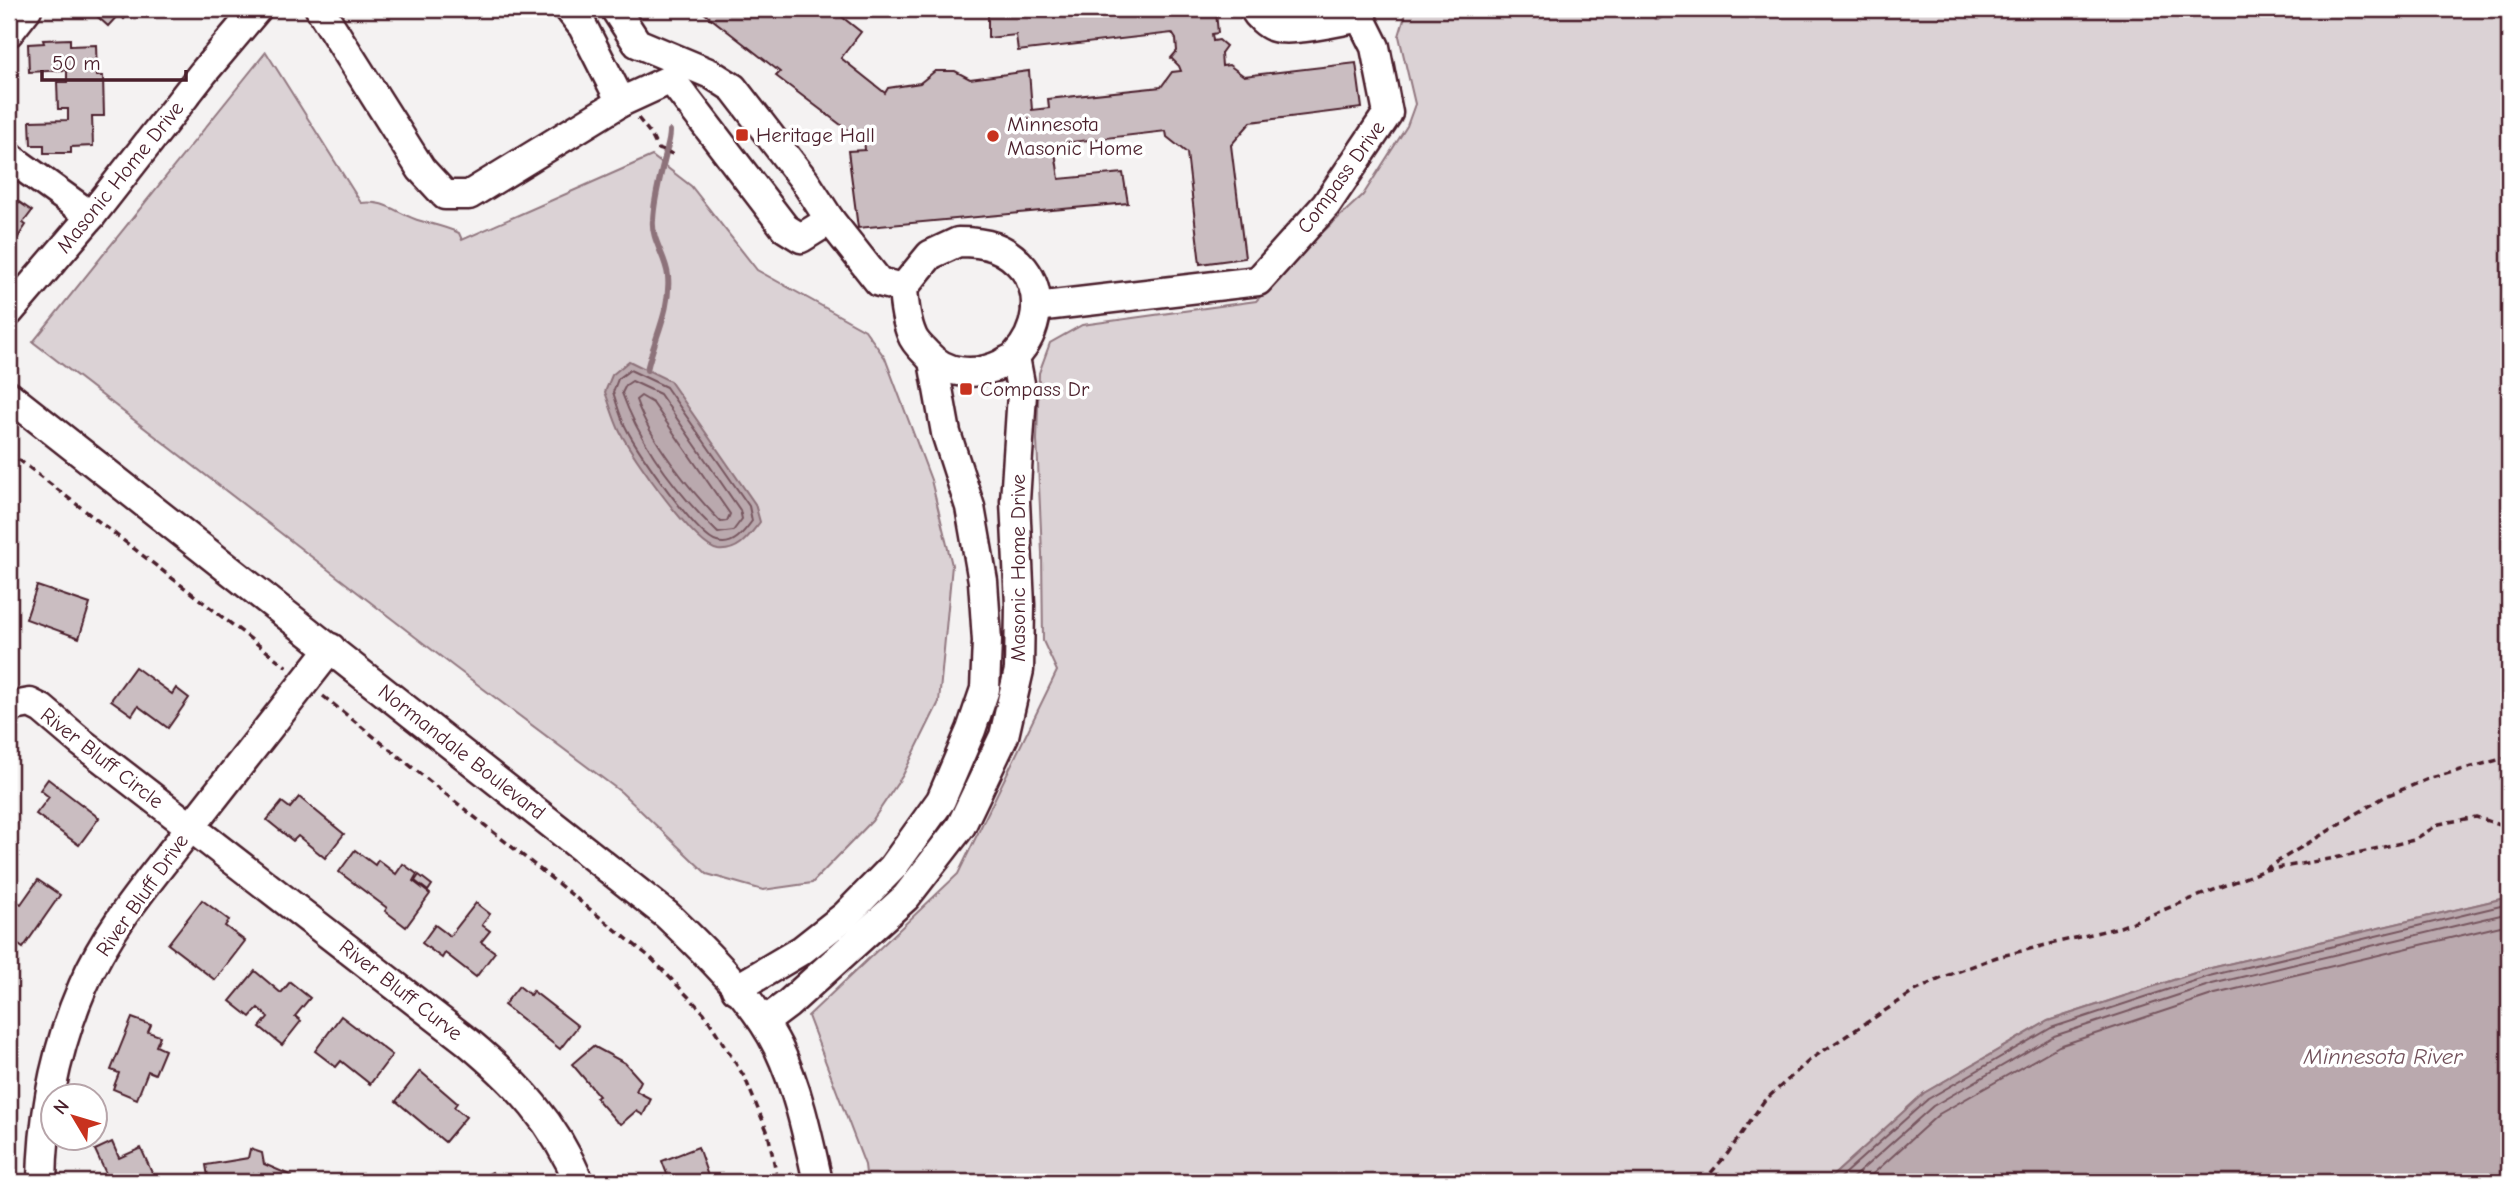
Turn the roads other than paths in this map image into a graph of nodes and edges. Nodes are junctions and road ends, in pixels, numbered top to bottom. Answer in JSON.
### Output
{"nodes":[{"id":1,"x":27,"y":9,"type":"edge"},
{"id":2,"x":257,"y":9,"type":"edge"},
{"id":3,"x":320,"y":9,"type":"edge"},
{"id":4,"x":569,"y":9,"type":"edge"},
{"id":5,"x":615,"y":9,"type":"edge"},
{"id":6,"x":1254,"y":9,"type":"edge"},
{"id":7,"x":1359,"y":13,"type":"edge"},
{"id":8,"x":9,"y":32,"type":"edge"},
{"id":9,"x":677,"y":71,"type":"junction"},
{"id":10,"x":621,"y":102,"type":"junction"},
{"id":11,"x":9,"y":157,"type":"edge"},
{"id":12,"x":91,"y":216,"type":"junction"},
{"id":13,"x":830,"y":220,"type":"junction"},
{"id":14,"x":903,"y":288,"type":"junction"},
{"id":15,"x":1036,"y":307,"type":"junction"},
{"id":16,"x":9,"y":312,"type":"edge"},
{"id":17,"x":1015,"y":357,"type":"junction"},
{"id":18,"x":933,"y":361,"type":"junction"},
{"id":19,"x":9,"y":396,"type":"edge"},
{"id":20,"x":331,"y":648,"type":"junction"},
{"id":21,"x":9,"y":706,"type":"edge"},
{"id":22,"x":191,"y":827,"type":"junction"},
{"id":23,"x":736,"y":989,"type":"junction"},
{"id":24,"x":764,"y":1022,"type":"junction"},
{"id":25,"x":42,"y":1182,"type":"edge"},
{"id":26,"x":579,"y":1182,"type":"edge"},
{"id":27,"x":818,"y":1182,"type":"edge"}],
"edges":[{"from":1,"to":8,"type":"street"},
{"from":2,"to":12,"type":"street","name":"Masonic Home Drive"},
{"from":3,"to":10,"type":"street"},
{"from":4,"to":10,"type":"street"},
{"from":5,"to":9,"type":"street"},
{"from":6,"to":7,"type":"street"},
{"from":7,"to":15,"type":"street","name":"Compass Drive"},
{"from":9,"to":10,"type":"street"},
{"from":9,"to":13,"type":"street"},
{"from":9,"to":13,"type":"street"},
{"from":11,"to":12,"type":"street"},
{"from":12,"to":16,"type":"street","name":"Masonic Home Drive"},
{"from":13,"to":14,"type":"street"},
{"from":14,"to":15,"type":"street"},
{"from":14,"to":18,"type":"street"},
{"from":15,"to":17,"type":"street"},
{"from":17,"to":18,"type":"street"},
{"from":17,"to":24,"type":"street","name":"Masonic Home Drive"},
{"from":18,"to":23,"type":"street","name":"Masonic Home Drive"},
{"from":19,"to":20,"type":"street","name":"Normandale Boulevard"},
{"from":20,"to":22,"type":"street","name":"River Bluff Drive"},
{"from":20,"to":23,"type":"street","name":"Normandale Boulevard"},
{"from":21,"to":22,"type":"street","name":"River Bluff Circle"},
{"from":22,"to":25,"type":"street","name":"River Bluff Drive"},
{"from":22,"to":26,"type":"street","name":"River Bluff Curve"},
{"from":23,"to":24,"type":"street","name":"Normandale Boulevard"},
{"from":24,"to":27,"type":"street","name":"Normandale Boulevard"}]}
